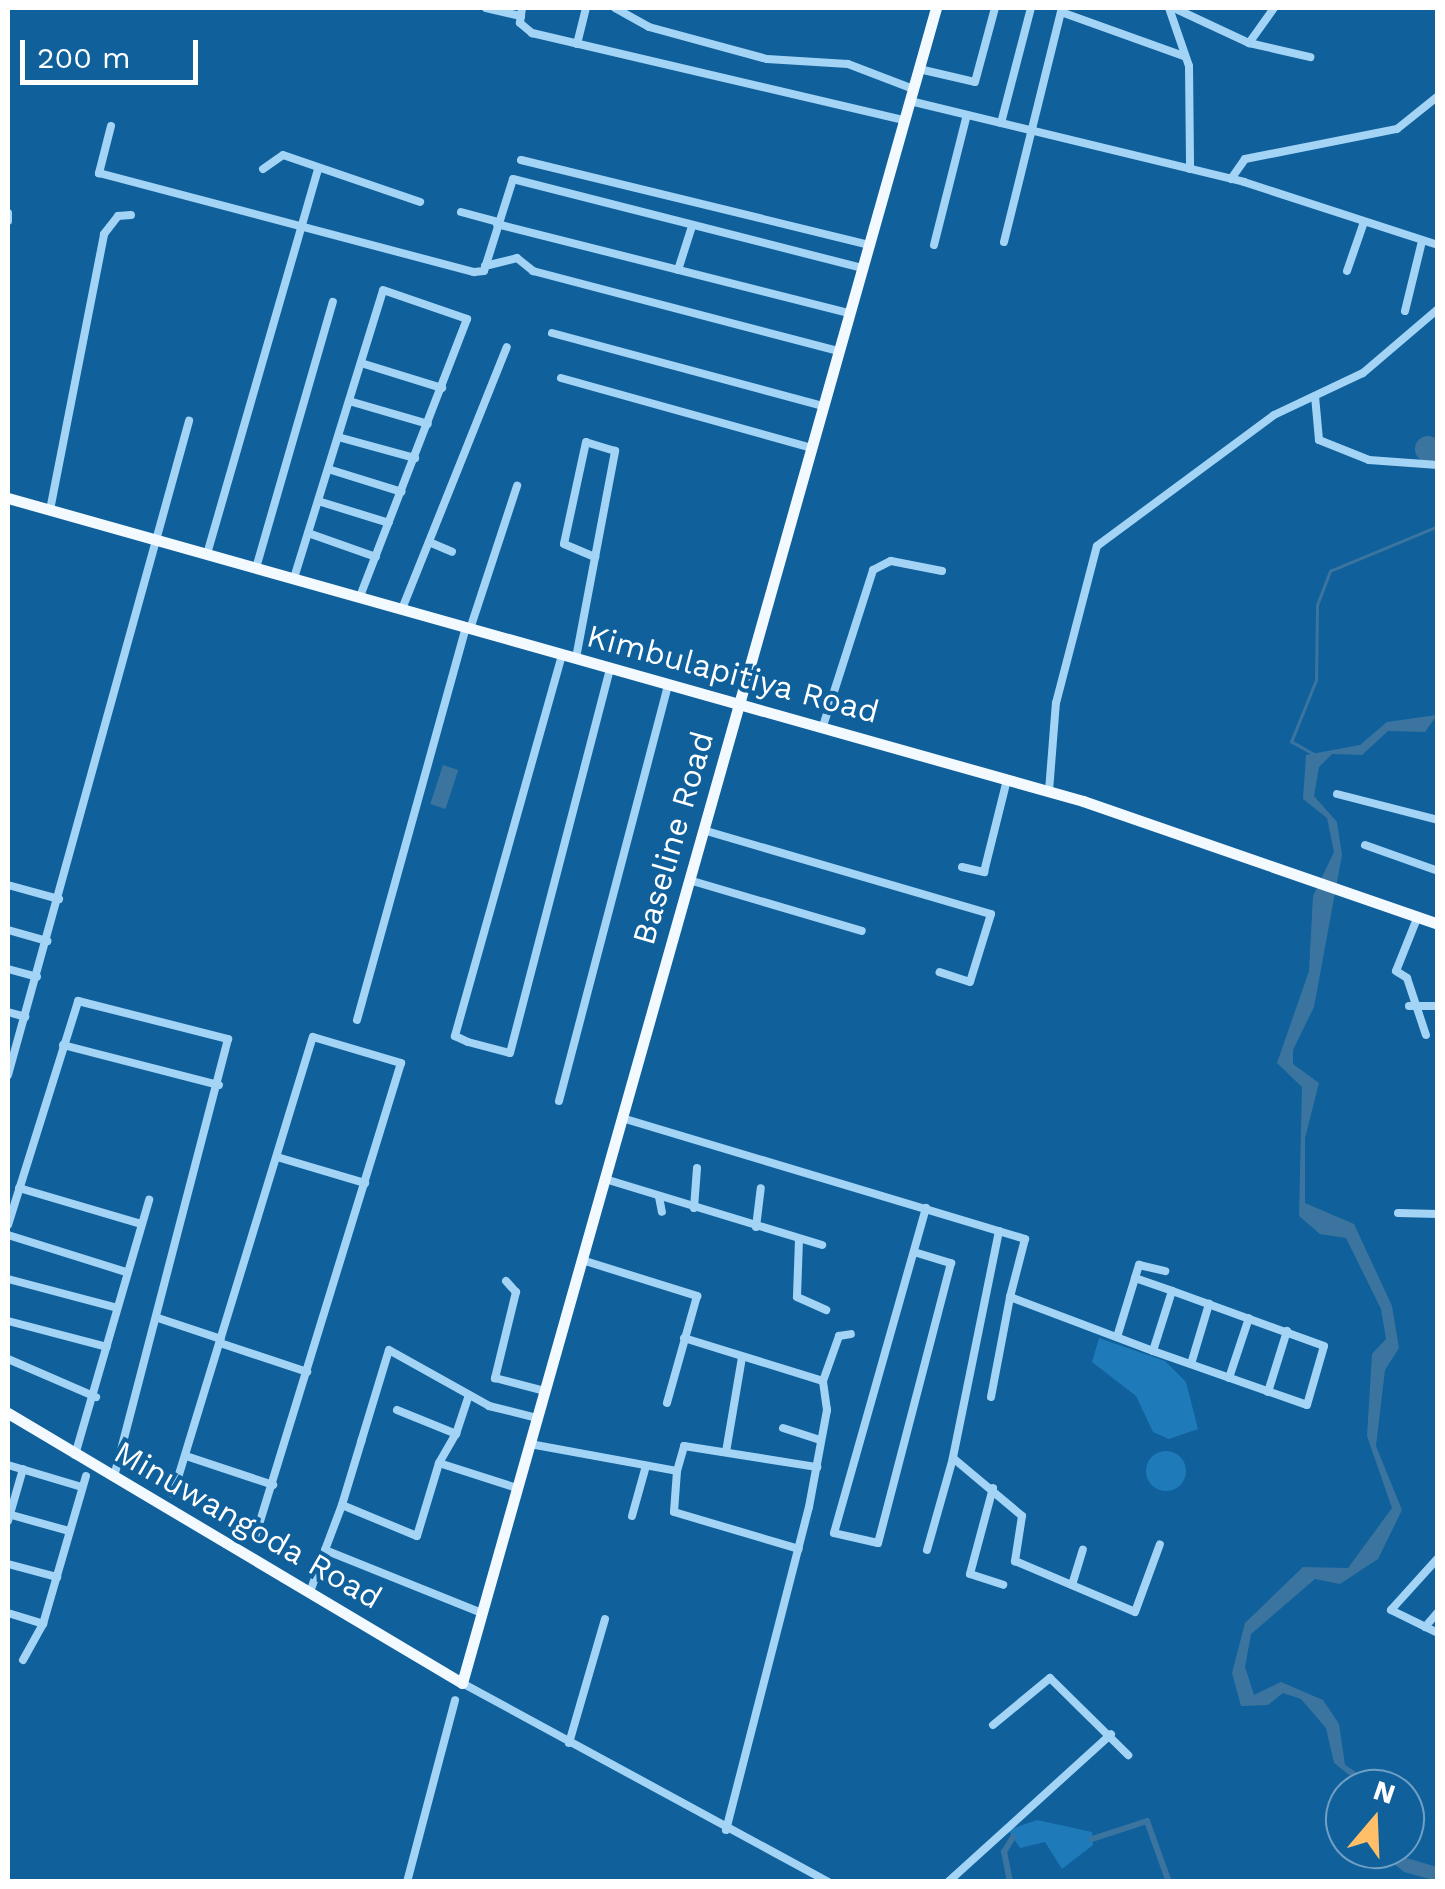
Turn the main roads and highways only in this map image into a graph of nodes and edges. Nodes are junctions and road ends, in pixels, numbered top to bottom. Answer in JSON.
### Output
{"nodes":[{"id":1,"x":936,"y":8,"type":"edge"},
{"id":2,"x":8,"y":498,"type":"edge"},
{"id":3,"x":739,"y":704,"type":"junction"},
{"id":4,"x":1438,"y":924,"type":"edge"},
{"id":5,"x":8,"y":1414,"type":"edge"},
{"id":6,"x":462,"y":1683,"type":"joint"}],
"edges":[{"from":1,"to":3,"type":"main road","name":"Baseline Road"},
{"from":2,"to":3,"type":"main road","name":"Kimbulapitiya Road"},
{"from":3,"to":4,"type":"main road","name":"Kimbulapitiya Road"},
{"from":3,"to":6,"type":"main road","name":"Baseline Road"},
{"from":5,"to":6,"type":"main road","name":"Minuwangoda Road"}]}
